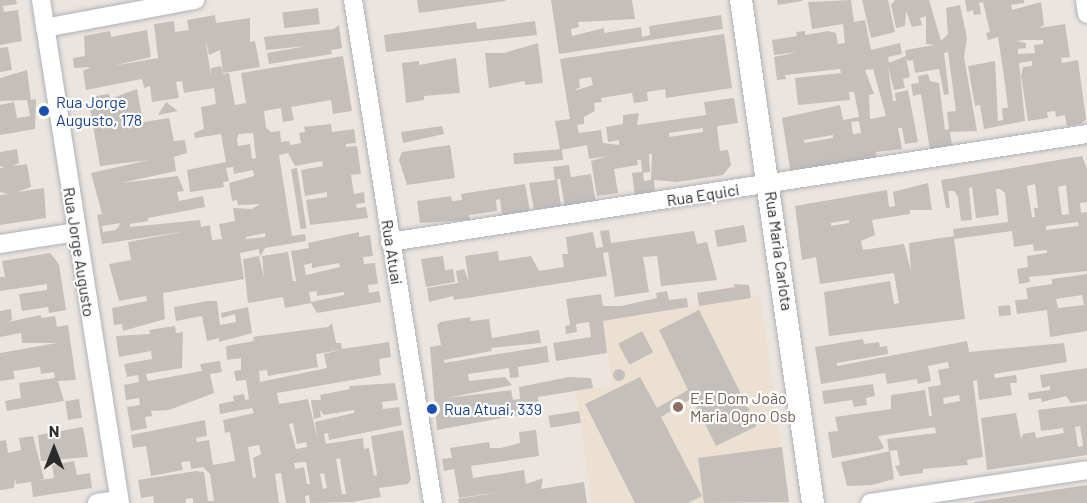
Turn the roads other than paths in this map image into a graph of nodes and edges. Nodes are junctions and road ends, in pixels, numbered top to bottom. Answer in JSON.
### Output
{"nodes":[{"id":1,"x":41,"y":0,"type":"edge"},
{"id":2,"x":195,"y":0,"type":"edge"},
{"id":3,"x":353,"y":0,"type":"edge"},
{"id":4,"x":741,"y":0,"type":"edge"},
{"id":5,"x":1085,"y":0,"type":"edge"},
{"id":6,"x":1087,"y":14,"type":"edge"},
{"id":7,"x":45,"y":28,"type":"junction"},
{"id":8,"x":1087,"y":134,"type":"edge"},
{"id":9,"x":770,"y":185,"type":"junction"},
{"id":10,"x":76,"y":232,"type":"junction"},
{"id":11,"x":390,"y":242,"type":"junction"},
{"id":12,"x":0,"y":244,"type":"edge"},
{"id":13,"x":1087,"y":470,"type":"edge"},
{"id":14,"x":119,"y":501,"type":"edge"},
{"id":15,"x":97,"y":503,"type":"edge"},
{"id":16,"x":433,"y":503,"type":"edge"},
{"id":17,"x":813,"y":503,"type":"edge"},
{"id":18,"x":870,"y":503,"type":"edge"}],
"edges":[{"from":1,"to":7,"type":"street","name":"Rua Jorge Augusto"},
{"from":2,"to":7,"type":"street"},
{"from":3,"to":11,"type":"street","name":"Rua Atuaí"},
{"from":4,"to":9,"type":"street","name":"Rua Maria Carlota"},
{"from":5,"to":6,"type":"street"},
{"from":7,"to":10,"type":"street","name":"Rua Jorge Augusto"},
{"from":8,"to":9,"type":"street","name":"Rua Equici"},
{"from":9,"to":11,"type":"street","name":"Rua Equici"},
{"from":9,"to":17,"type":"street","name":"Rua Maria Carlota"},
{"from":10,"to":12,"type":"street"},
{"from":10,"to":14,"type":"street","name":"Rua Jorge Augusto"},
{"from":11,"to":16,"type":"street","name":"Rua Atuaí"},
{"from":13,"to":18,"type":"street"},
{"from":14,"to":15,"type":"street"}]}
